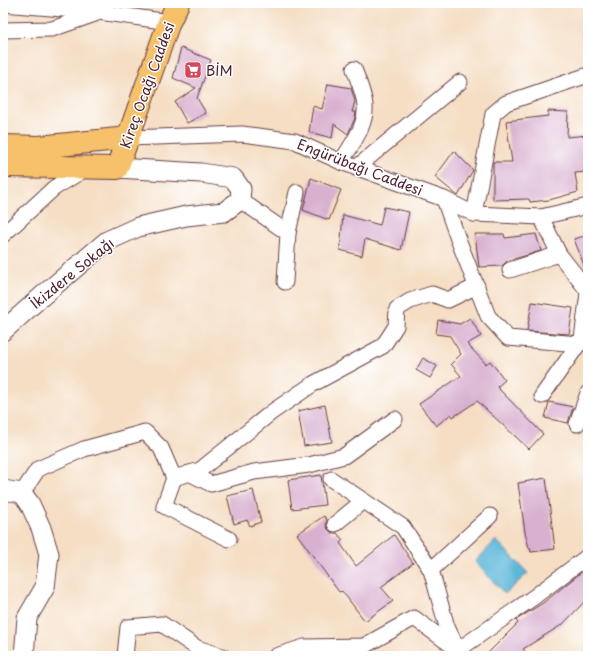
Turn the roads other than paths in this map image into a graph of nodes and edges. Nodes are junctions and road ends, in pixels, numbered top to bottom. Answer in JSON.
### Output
{"nodes":[{"id":1,"x":178,"y":3,"type":"edge"},
{"id":2,"x":3,"y":4,"type":"edge"},
{"id":3,"x":99,"y":12,"type":"junction"},
{"id":4,"x":169,"y":22,"type":"junction"},
{"id":5,"x":3,"y":30,"type":"edge"},
{"id":6,"x":354,"y":69,"type":"dead end"},
{"id":7,"x":588,"y":75,"type":"edge"},
{"id":8,"x":460,"y":82,"type":"dead end"},
{"id":9,"x":128,"y":138,"type":"junction"},
{"id":10,"x":3,"y":146,"type":"edge"},
{"id":11,"x":341,"y":162,"type":"junction"},
{"id":12,"x":3,"y":166,"type":"edge"},
{"id":13,"x":88,"y":167,"type":"junction"},
{"id":14,"x":116,"y":168,"type":"junction"},
{"id":15,"x":356,"y":168,"type":"junction"},
{"id":16,"x":297,"y":192,"type":"dead end"},
{"id":17,"x":240,"y":200,"type":"junction"},
{"id":18,"x":444,"y":200,"type":"junction"},
{"id":19,"x":588,"y":206,"type":"edge"},
{"id":20,"x":474,"y":214,"type":"junction"},
{"id":21,"x":541,"y":217,"type":"junction"},
{"id":22,"x":288,"y":232,"type":"junction"},
{"id":23,"x":3,"y":235,"type":"edge"},
{"id":24,"x":559,"y":254,"type":"junction"},
{"id":25,"x":510,"y":270,"type":"dead end"},
{"id":26,"x":285,"y":282,"type":"dead end"},
{"id":27,"x":477,"y":286,"type":"junction"},
{"id":28,"x":588,"y":292,"type":"edge"},
{"id":29,"x":3,"y":331,"type":"edge"},
{"id":30,"x":583,"y":342,"type":"edge"},
{"id":31,"x":588,"y":392,"type":"edge"},
{"id":32,"x":542,"y":396,"type":"dead end"},
{"id":33,"x":395,"y":419,"type":"dead end"},
{"id":34,"x":577,"y":424,"type":"dead end"},
{"id":35,"x":189,"y":473,"type":"junction"},
{"id":36,"x":174,"y":478,"type":"junction"},
{"id":37,"x":331,"y":479,"type":"dead end"},
{"id":38,"x":3,"y":490,"type":"edge"},
{"id":39,"x":22,"y":493,"type":"junction"},
{"id":40,"x":364,"y":501,"type":"junction"},
{"id":41,"x":490,"y":516,"type":"dead end"},
{"id":42,"x":335,"y":524,"type":"dead end"},
{"id":43,"x":229,"y":540,"type":"dead end"},
{"id":44,"x":588,"y":556,"type":"edge"},
{"id":45,"x":431,"y":570,"type":"junction"},
{"id":46,"x":460,"y":653,"type":"edge"},
{"id":47,"x":24,"y":656,"type":"edge"},
{"id":48,"x":124,"y":656,"type":"edge"},
{"id":49,"x":222,"y":656,"type":"edge"},
{"id":50,"x":276,"y":656,"type":"edge"}],
"edges":[{"from":1,"to":4,"type":"main road","name":"Kireç Ocağı Caddesi"},
{"from":2,"to":3,"type":"street"},
{"from":3,"to":4,"type":"street"},
{"from":3,"to":5,"type":"street"},
{"from":4,"to":9,"type":"main road","name":"Kireç Ocağı Caddesi"},
{"from":6,"to":11,"type":"street"},
{"from":7,"to":20,"type":"street"},
{"from":8,"to":15,"type":"street"},
{"from":9,"to":10,"type":"main road"},
{"from":9,"to":11,"type":"street","name":"Engürübağı Caddesi"},
{"from":9,"to":14,"type":"main road","name":"Kireç Ocağı Caddesi"},
{"from":11,"to":15,"type":"street","name":"Engürübağı Caddesi"},
{"from":12,"to":13,"type":"main road"},
{"from":13,"to":14,"type":"main road"},
{"from":13,"to":23,"type":"street"},
{"from":14,"to":17,"type":"street"},
{"from":15,"to":18,"type":"street","name":"Engürübağı Caddesi"},
{"from":16,"to":22,"type":"street"},
{"from":17,"to":22,"type":"street"},
{"from":17,"to":29,"type":"street","name":"İkizdere Sokağı"},
{"from":18,"to":20,"type":"street","name":"Engürübağı Caddesi"},
{"from":18,"to":27,"type":"street"},
{"from":19,"to":21,"type":"street","name":"Engürübağı Caddesi"},
{"from":20,"to":21,"type":"street","name":"Engürübağı Caddesi"},
{"from":21,"to":24,"type":"street"},
{"from":22,"to":26,"type":"street"},
{"from":24,"to":25,"type":"street"},
{"from":24,"to":28,"type":"street"},
{"from":27,"to":30,"type":"street"},
{"from":27,"to":35,"type":"street"},
{"from":28,"to":30,"type":"street"},
{"from":30,"to":32,"type":"street"},
{"from":31,"to":34,"type":"street"},
{"from":33,"to":35,"type":"street"},
{"from":35,"to":36,"type":"street"},
{"from":36,"to":39,"type":"street"},
{"from":36,"to":43,"type":"street"},
{"from":37,"to":40,"type":"street"},
{"from":38,"to":39,"type":"street"},
{"from":39,"to":47,"type":"street"},
{"from":40,"to":42,"type":"street"},
{"from":40,"to":45,"type":"street"},
{"from":41,"to":45,"type":"street"},
{"from":44,"to":46,"type":"street"},
{"from":45,"to":46,"type":"street"},
{"from":46,"to":50,"type":"street"},
{"from":48,"to":49,"type":"street"}]}
